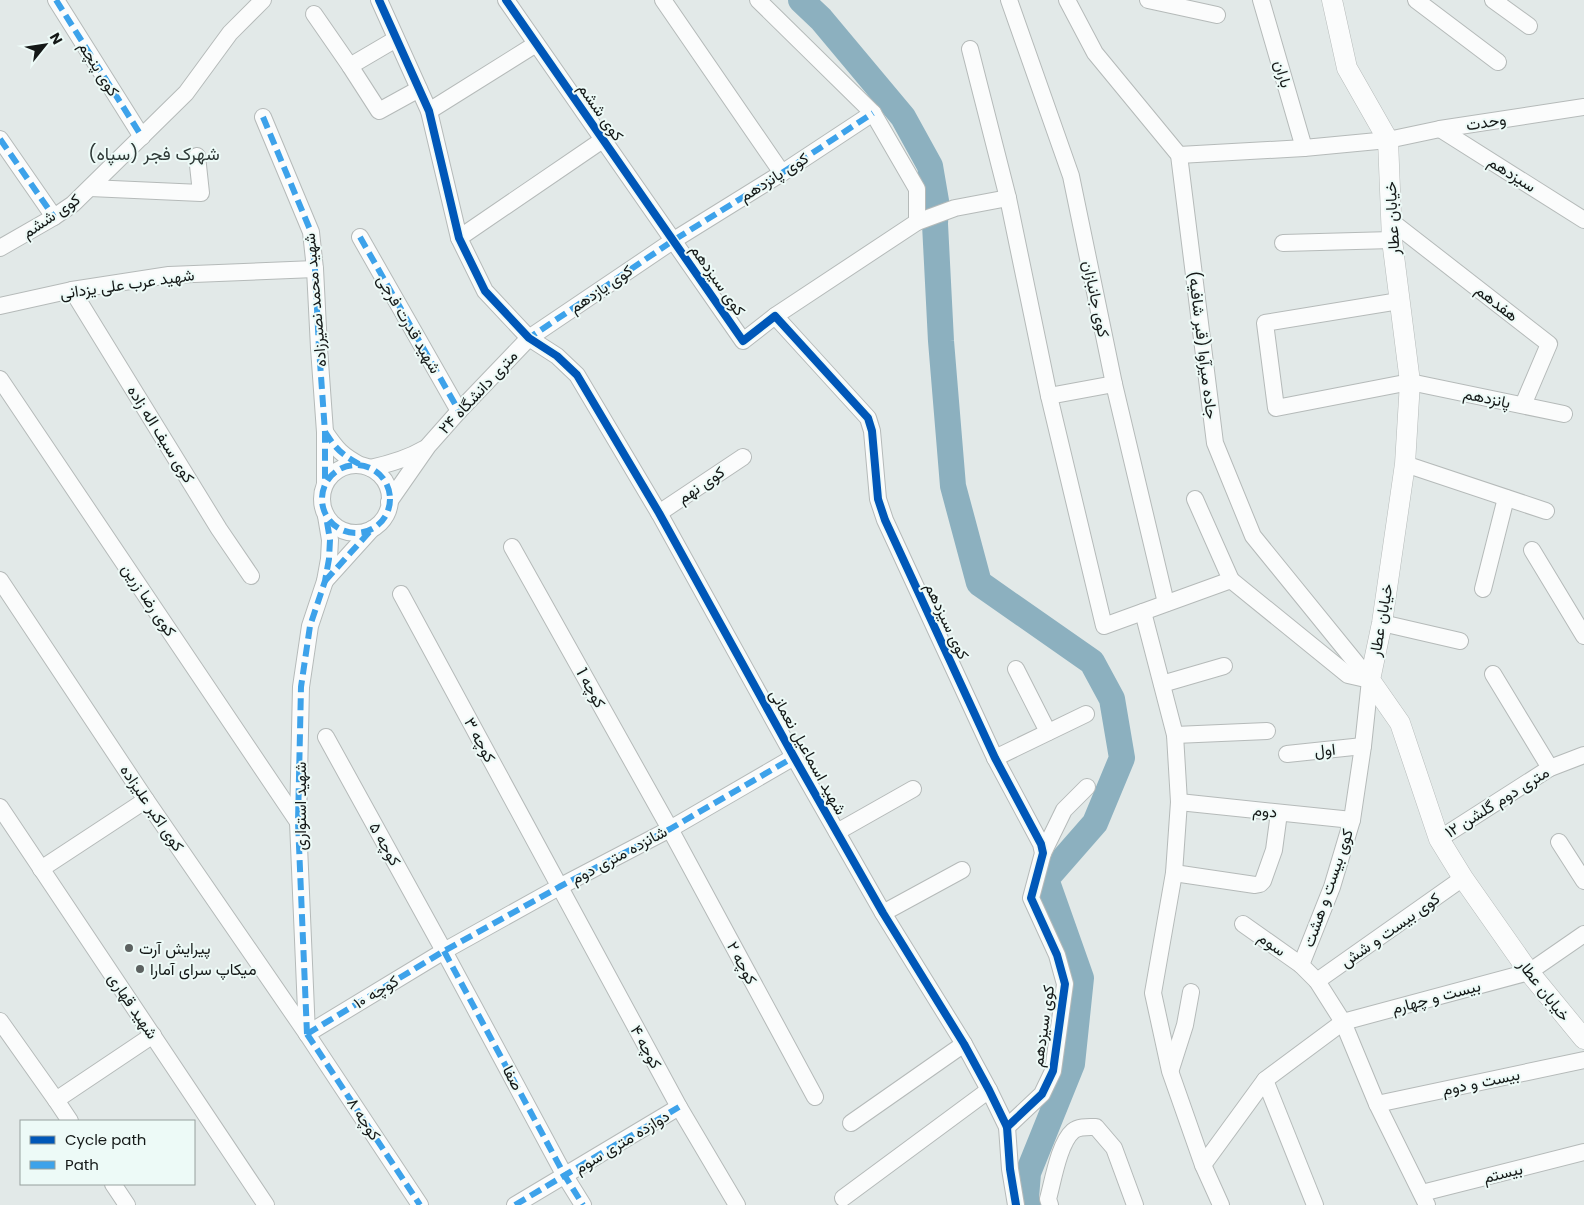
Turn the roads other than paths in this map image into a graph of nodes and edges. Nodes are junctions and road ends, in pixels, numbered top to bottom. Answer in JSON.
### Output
{"nodes":[{"id":1,"x":56,"y":0,"type":"edge"},
{"id":2,"x":263,"y":0,"type":"edge"},
{"id":3,"x":379,"y":0,"type":"edge"},
{"id":4,"x":506,"y":0,"type":"edge"},
{"id":5,"x":663,"y":0,"type":"edge"},
{"id":6,"x":758,"y":0,"type":"edge"},
{"id":7,"x":1009,"y":0,"type":"edge"},
{"id":8,"x":1067,"y":0,"type":"edge"},
{"id":9,"x":1148,"y":0,"type":"edge"},
{"id":10,"x":1261,"y":0,"type":"edge"},
{"id":11,"x":1332,"y":0,"type":"edge"},
{"id":12,"x":1416,"y":0,"type":"edge"},
{"id":13,"x":1493,"y":0,"type":"edge"},
{"id":14,"x":314,"y":14,"type":"dead end"},
{"id":15,"x":1217,"y":16,"type":"dead end"},
{"id":16,"x":1529,"y":26,"type":"dead end"},
{"id":17,"x":396,"y":39,"type":"junction"},
{"id":18,"x":536,"y":44,"type":"junction"},
{"id":19,"x":970,"y":49,"type":"dead end"},
{"id":20,"x":1498,"y":62,"type":"dead end"},
{"id":21,"x":350,"y":66,"type":"junction"},
{"id":22,"x":419,"y":89,"type":"junction"},
{"id":23,"x":1584,"y":107,"type":"edge"},
{"id":24,"x":428,"y":111,"type":"junction"},
{"id":25,"x":873,"y":113,"type":"junction"},
{"id":26,"x":263,"y":117,"type":"dead end"},
{"id":27,"x":1440,"y":128,"type":"junction"},
{"id":28,"x":142,"y":137,"type":"junction"},
{"id":29,"x":0,"y":139,"type":"edge"},
{"id":30,"x":604,"y":140,"type":"junction"},
{"id":31,"x":1388,"y":140,"type":"junction"},
{"id":32,"x":1304,"y":148,"type":"junction"},
{"id":33,"x":1180,"y":155,"type":"junction"},
{"id":34,"x":197,"y":156,"type":"dead end"},
{"id":35,"x":782,"y":173,"type":"junction"},
{"id":36,"x":90,"y":188,"type":"junction"},
{"id":37,"x":1008,"y":198,"type":"junction"},
{"id":38,"x":54,"y":217,"type":"junction"},
{"id":39,"x":1584,"y":220,"type":"edge"},
{"id":40,"x":917,"y":222,"type":"junction"},
{"id":41,"x":1392,"y":231,"type":"junction"},
{"id":42,"x":360,"y":237,"type":"dead end"},
{"id":43,"x":458,"y":238,"type":"junction"},
{"id":44,"x":674,"y":240,"type":"junction"},
{"id":45,"x":1284,"y":243,"type":"dead end"},
{"id":46,"x":0,"y":248,"type":"edge"},
{"id":47,"x":315,"y":269,"type":"junction"},
{"id":48,"x":72,"y":290,"type":"junction"},
{"id":49,"x":1399,"y":301,"type":"junction"},
{"id":50,"x":0,"y":306,"type":"edge"},
{"id":51,"x":775,"y":316,"type":"junction"},
{"id":52,"x":529,"y":338,"type":"junction"},
{"id":53,"x":0,"y":379,"type":"edge"},
{"id":54,"x":1410,"y":382,"type":"junction"},
{"id":55,"x":1114,"y":384,"type":"junction"},
{"id":56,"x":1049,"y":396,"type":"junction"},
{"id":57,"x":1523,"y":405,"type":"junction"},
{"id":58,"x":459,"y":411,"type":"junction"},
{"id":59,"x":1564,"y":414,"type":"dead end"},
{"id":60,"x":325,"y":432,"type":"junction"},
{"id":61,"x":428,"y":446,"type":"junction"},
{"id":62,"x":742,"y":457,"type":"dead end"},
{"id":63,"x":1405,"y":464,"type":"junction"},
{"id":64,"x":365,"y":466,"type":"junction"},
{"id":65,"x":325,"y":484,"type":"junction"},
{"id":66,"x":1506,"y":498,"type":"junction"},
{"id":67,"x":1196,"y":499,"type":"dead end"},
{"id":68,"x":389,"y":502,"type":"junction"},
{"id":69,"x":1546,"y":511,"type":"dead end"},
{"id":70,"x":659,"y":513,"type":"junction"},
{"id":71,"x":326,"y":516,"type":"junction"},
{"id":72,"x":373,"y":528,"type":"junction"},
{"id":73,"x":512,"y":547,"type":"dead end"},
{"id":74,"x":1532,"y":550,"type":"dead end"},
{"id":75,"x":251,"y":576,"type":"dead end"},
{"id":76,"x":0,"y":580,"type":"edge"},
{"id":77,"x":1231,"y":580,"type":"junction"},
{"id":78,"x":325,"y":581,"type":"junction"},
{"id":79,"x":1483,"y":589,"type":"dead end"},
{"id":80,"x":401,"y":594,"type":"dead end"},
{"id":81,"x":1166,"y":603,"type":"junction"},
{"id":82,"x":1143,"y":612,"type":"junction"},
{"id":83,"x":1382,"y":623,"type":"junction"},
{"id":84,"x":1584,"y":636,"type":"edge"},
{"id":85,"x":1460,"y":641,"type":"dead end"},
{"id":86,"x":1224,"y":666,"type":"dead end"},
{"id":87,"x":1016,"y":669,"type":"dead end"},
{"id":88,"x":1493,"y":674,"type":"dead end"},
{"id":89,"x":1370,"y":680,"type":"junction"},
{"id":90,"x":1162,"y":684,"type":"junction"},
{"id":91,"x":1086,"y":714,"type":"dead end"},
{"id":92,"x":1267,"y":731,"type":"dead end"},
{"id":93,"x":1048,"y":732,"type":"junction"},
{"id":94,"x":1175,"y":735,"type":"junction"},
{"id":95,"x":326,"y":737,"type":"dead end"},
{"id":96,"x":1363,"y":746,"type":"junction"},
{"id":97,"x":1287,"y":754,"type":"dead end"},
{"id":98,"x":1584,"y":757,"type":"edge"},
{"id":99,"x":794,"y":758,"type":"junction"},
{"id":100,"x":995,"y":758,"type":"junction"},
{"id":101,"x":1550,"y":768,"type":"junction"},
{"id":102,"x":1087,"y":787,"type":"dead end"},
{"id":103,"x":913,"y":789,"type":"dead end"},
{"id":104,"x":146,"y":800,"type":"junction"},
{"id":105,"x":1179,"y":802,"type":"junction"},
{"id":106,"x":0,"y":807,"type":"edge"},
{"id":107,"x":1279,"y":813,"type":"junction"},
{"id":108,"x":1352,"y":820,"type":"junction"},
{"id":109,"x":298,"y":822,"type":"junction"},
{"id":110,"x":670,"y":829,"type":"junction"},
{"id":111,"x":837,"y":832,"type":"junction"},
{"id":112,"x":1439,"y":839,"type":"junction"},
{"id":113,"x":1559,"y":842,"type":"dead end"},
{"id":114,"x":1044,"y":853,"type":"junction"},
{"id":115,"x":42,"y":870,"type":"junction"},
{"id":116,"x":962,"y":870,"type":"dead end"},
{"id":117,"x":1174,"y":873,"type":"junction"},
{"id":118,"x":1463,"y":878,"type":"junction"},
{"id":119,"x":1584,"y":881,"type":"edge"},
{"id":120,"x":559,"y":887,"type":"junction"},
{"id":121,"x":883,"y":913,"type":"junction"},
{"id":122,"x":1243,"y":924,"type":"dead end"},
{"id":123,"x":1584,"y":934,"type":"edge"},
{"id":124,"x":444,"y":951,"type":"junction"},
{"id":125,"x":1301,"y":964,"type":"junction"},
{"id":126,"x":1529,"y":972,"type":"junction"},
{"id":127,"x":1318,"y":981,"type":"junction"},
{"id":128,"x":1191,"y":992,"type":"dead end"},
{"id":129,"x":0,"y":1021,"type":"edge"},
{"id":130,"x":1343,"y":1022,"type":"junction"},
{"id":131,"x":307,"y":1034,"type":"junction"},
{"id":132,"x":153,"y":1035,"type":"junction"},
{"id":133,"x":1584,"y":1039,"type":"edge"},
{"id":134,"x":964,"y":1044,"type":"junction"},
{"id":135,"x":1584,"y":1060,"type":"edge"},
{"id":136,"x":1170,"y":1072,"type":"junction"},
{"id":137,"x":1265,"y":1080,"type":"junction"},
{"id":138,"x":989,"y":1090,"type":"junction"},
{"id":139,"x":814,"y":1097,"type":"dead end"},
{"id":140,"x":56,"y":1100,"type":"junction"},
{"id":141,"x":1377,"y":1104,"type":"junction"},
{"id":142,"x":679,"y":1107,"type":"junction"},
{"id":143,"x":69,"y":1120,"type":"edge"},
{"id":144,"x":851,"y":1123,"type":"dead end"},
{"id":145,"x":1007,"y":1127,"type":"junction"},
{"id":146,"x":1584,"y":1152,"type":"edge"},
{"id":147,"x":1203,"y":1165,"type":"junction"},
{"id":148,"x":565,"y":1176,"type":"junction"},
{"id":149,"x":114,"y":1185,"type":"edge"},
{"id":150,"x":843,"y":1198,"type":"dead end"},
{"id":151,"x":1425,"y":1199,"type":"edge"},
{"id":152,"x":127,"y":1205,"type":"edge"},
{"id":153,"x":266,"y":1205,"type":"edge"},
{"id":154,"x":420,"y":1205,"type":"edge"},
{"id":155,"x":515,"y":1205,"type":"edge"},
{"id":156,"x":583,"y":1205,"type":"edge"},
{"id":157,"x":737,"y":1205,"type":"edge"},
{"id":158,"x":1016,"y":1205,"type":"edge"},
{"id":159,"x":1050,"y":1205,"type":"edge"},
{"id":160,"x":1135,"y":1205,"type":"edge"},
{"id":161,"x":1221,"y":1205,"type":"edge"},
{"id":162,"x":1315,"y":1205,"type":"edge"}],
"edges":[{"from":1,"to":28,"type":"street","name":"کوی پنچم"},
{"from":2,"to":28,"type":"street","name":"کوی ششم"},
{"from":3,"to":17,"type":"street","name":"شهید اسماعیل نعمانی"},
{"from":4,"to":18,"type":"street","name":"کوی ششم"},
{"from":5,"to":35,"type":"street"},
{"from":6,"to":25,"type":"street"},
{"from":7,"to":55,"type":"street","name":"کوی جانبازان"},
{"from":8,"to":33,"type":"street"},
{"from":9,"to":15,"type":"street"},
{"from":10,"to":32,"type":"street","name":"باران"},
{"from":11,"to":31,"type":"main road"},
{"from":12,"to":20,"type":"street"},
{"from":13,"to":16,"type":"street"},
{"from":14,"to":21,"type":"street"},
{"from":17,"to":21,"type":"street"},
{"from":17,"to":22,"type":"street","name":"شهید اسماعیل نعمانی"},
{"from":18,"to":24,"type":"street"},
{"from":18,"to":30,"type":"street","name":"کوی ششم"},
{"from":19,"to":37,"type":"street"},
{"from":21,"to":22,"type":"street"},
{"from":22,"to":24,"type":"street","name":"شهید اسماعیل نعمانی"},
{"from":23,"to":27,"type":"street","name":"وحدت"},
{"from":24,"to":43,"type":"street","name":"شهید اسماعیل نعمانی"},
{"from":25,"to":35,"type":"street","name":"کوی پانزدهم"},
{"from":25,"to":40,"type":"street"},
{"from":26,"to":47,"type":"street","name":"شهید محمد نصیرزاده"},
{"from":27,"to":31,"type":"street","name":"وحدت"},
{"from":27,"to":39,"type":"street","name":"سیزدهم"},
{"from":28,"to":36,"type":"street","name":"کوی ششم"},
{"from":29,"to":38,"type":"street"},
{"from":30,"to":43,"type":"street"},
{"from":30,"to":44,"type":"street","name":"کوی ششم"},
{"from":31,"to":32,"type":"street","name":"وحدت"},
{"from":31,"to":41,"type":"main road","name":"خیابان عطار"},
{"from":32,"to":33,"type":"street","name":"وحدت"},
{"from":33,"to":89,"type":"street","name":"جاده میرآوا (قبر شافیه)"},
{"from":34,"to":36,"type":"street"},
{"from":35,"to":44,"type":"street","name":"کوی پانزدهم"},
{"from":36,"to":38,"type":"street","name":"کوی ششم"},
{"from":37,"to":40,"type":"street"},
{"from":37,"to":56,"type":"street"},
{"from":38,"to":46,"type":"street","name":"کوی ششم"},
{"from":40,"to":51,"type":"street"},
{"from":41,"to":45,"type":"street"},
{"from":41,"to":49,"type":"main road","name":"خیابان عطار"},
{"from":41,"to":57,"type":"street","name":"هفدهم"},
{"from":42,"to":58,"type":"street","name":"شهید قدرت فرجی"},
{"from":43,"to":52,"type":"street","name":"شهید اسماعیل نعمانی"},
{"from":44,"to":51,"type":"street","name":"کوی سیزدهم"},
{"from":44,"to":52,"type":"street","name":"کوی یازدهم"},
{"from":47,"to":48,"type":"street","name":"شهید عرب علی یزدانی"},
{"from":47,"to":60,"type":"street","name":"شهید محمد نصیرزاده"},
{"from":48,"to":50,"type":"street","name":"شهید عرب علی یزدانی"},
{"from":48,"to":75,"type":"street","name":"کوی سیف اله زاده"},
{"from":49,"to":54,"type":"main road","name":"خیابان عطار"},
{"from":49,"to":54,"type":"street"},
{"from":51,"to":100,"type":"street","name":"کوی سیزدهم"},
{"from":52,"to":58,"type":"street","name":"۲۴ متری دانشگاه"},
{"from":52,"to":70,"type":"street","name":"شهید اسماعیل نعمانی"},
{"from":53,"to":109,"type":"street","name":"کوی رضا زرین"},
{"from":54,"to":57,"type":"street","name":"پانزدهم"},
{"from":54,"to":63,"type":"main road","name":"خیابان عطار"},
{"from":55,"to":56,"type":"street"},
{"from":55,"to":81,"type":"street","name":"کوی جانبازان"},
{"from":56,"to":82,"type":"street"},
{"from":57,"to":59,"type":"street","name":"پانزدهم"},
{"from":58,"to":61,"type":"street","name":"۲۴ متری دانشگاه"},
{"from":60,"to":64,"type":"street"},
{"from":60,"to":65,"type":"street","name":"شهید محمد نصیرزاده"},
{"from":61,"to":64,"type":"street","name":"۲۴ متری دانشگاه"},
{"from":61,"to":68,"type":"street","name":"۲۴ متری دانشگاه"},
{"from":62,"to":70,"type":"street","name":"کوی نهم"},
{"from":63,"to":66,"type":"street"},
{"from":63,"to":83,"type":"main road","name":"خیابان عطار"},
{"from":64,"to":65,"type":"street"},
{"from":64,"to":68,"type":"street"},
{"from":65,"to":71,"type":"street"},
{"from":66,"to":69,"type":"street"},
{"from":66,"to":79,"type":"street"},
{"from":67,"to":77,"type":"street"},
{"from":68,"to":72,"type":"street"},
{"from":70,"to":99,"type":"street","name":"شهید اسماعیل نعمانی"},
{"from":71,"to":72,"type":"street"},
{"from":71,"to":78,"type":"street","name":"شهید استواری"},
{"from":72,"to":78,"type":"street","name":"شهید استواری"},
{"from":73,"to":110,"type":"street","name":"کوچه 1"},
{"from":74,"to":84,"type":"street"},
{"from":76,"to":104,"type":"street","name":"کوی اکبر علیزاده"},
{"from":77,"to":81,"type":"street"},
{"from":77,"to":89,"type":"street"},
{"from":78,"to":109,"type":"street","name":"شهید استواری"},
{"from":80,"to":120,"type":"street","name":"کوچه ۳"},
{"from":81,"to":82,"type":"street"},
{"from":82,"to":90,"type":"street"},
{"from":83,"to":85,"type":"street"},
{"from":83,"to":89,"type":"main road","name":"خیابان عطار"},
{"from":86,"to":90,"type":"street"},
{"from":87,"to":93,"type":"street"},
{"from":88,"to":101,"type":"street"},
{"from":89,"to":96,"type":"street","name":"کوی بیست و هشت"},
{"from":89,"to":112,"type":"main road","name":"خیابان عطار"},
{"from":90,"to":94,"type":"street"},
{"from":91,"to":93,"type":"street"},
{"from":92,"to":94,"type":"street"},
{"from":93,"to":100,"type":"street"},
{"from":94,"to":105,"type":"street"},
{"from":95,"to":124,"type":"street","name":"کوچه ۵"},
{"from":96,"to":97,"type":"street","name":"اول"},
{"from":96,"to":108,"type":"street","name":"کوی بیست و هشت"},
{"from":98,"to":101,"type":"street","name":"۱۲ متری دوم گلشن"},
{"from":99,"to":110,"type":"street","name":"شانزده متری دوم"},
{"from":99,"to":111,"type":"street","name":"شهید اسماعیل نعمانی"},
{"from":100,"to":114,"type":"street","name":"کوی سیزدهم"},
{"from":101,"to":112,"type":"street","name":"۱۲ متری دوم گلشن"},
{"from":102,"to":114,"type":"street"},
{"from":103,"to":111,"type":"street"},
{"from":104,"to":115,"type":"street"},
{"from":104,"to":131,"type":"street","name":"کوی اکبر علیزاده"},
{"from":105,"to":107,"type":"street","name":"دوم"},
{"from":105,"to":117,"type":"street"},
{"from":106,"to":115,"type":"street","name":"شهید قهاری"},
{"from":107,"to":108,"type":"street","name":"دوم"},
{"from":107,"to":117,"type":"street"},
{"from":108,"to":125,"type":"street","name":"کوی بیست و هشت"},
{"from":109,"to":131,"type":"street","name":"شهید استواری"},
{"from":110,"to":120,"type":"street","name":"شانزده متری دوم"},
{"from":110,"to":139,"type":"street","name":"کوچه ۲"},
{"from":111,"to":121,"type":"street","name":"شهید اسماعیل نعمانی"},
{"from":112,"to":118,"type":"main road","name":"خیابان عطار"},
{"from":113,"to":119,"type":"street"},
{"from":114,"to":145,"type":"street","name":"کوی سیزدهم"},
{"from":115,"to":132,"type":"street","name":"شهید قهاری"},
{"from":116,"to":121,"type":"street"},
{"from":117,"to":136,"type":"street"},
{"from":118,"to":126,"type":"main road","name":"خیابان عطار"},
{"from":118,"to":127,"type":"street","name":"کوی بیست و شش"},
{"from":120,"to":124,"type":"street","name":"شانزده متری دوم"},
{"from":120,"to":142,"type":"street","name":"کوچه ۴"},
{"from":121,"to":134,"type":"street","name":"شهید اسماعیل نعمانی"},
{"from":122,"to":125,"type":"street","name":"سوم"},
{"from":123,"to":126,"type":"street"},
{"from":124,"to":131,"type":"street","name":"کوچه ۱۰"},
{"from":124,"to":148,"type":"street","name":"صفا"},
{"from":125,"to":127,"type":"street","name":"کوی بیست و هشت"},
{"from":126,"to":130,"type":"street","name":"بیست و چهارم"},
{"from":126,"to":133,"type":"main road","name":"خیابان عطار"},
{"from":127,"to":130,"type":"street","name":"کوی بیست و هشت"},
{"from":128,"to":136,"type":"street"},
{"from":129,"to":140,"type":"street"},
{"from":130,"to":137,"type":"street"},
{"from":130,"to":141,"type":"street","name":"کوی بیست و هشت"},
{"from":131,"to":154,"type":"street","name":"کوچه ۸"},
{"from":132,"to":140,"type":"street"},
{"from":132,"to":153,"type":"street","name":"شهید قهاری"},
{"from":134,"to":138,"type":"street","name":"شهید اسماعیل نعمانی"},
{"from":134,"to":144,"type":"street"},
{"from":135,"to":141,"type":"street","name":"بیست و دوم"},
{"from":136,"to":147,"type":"street"},
{"from":137,"to":147,"type":"street"},
{"from":137,"to":162,"type":"street"},
{"from":138,"to":145,"type":"street","name":"شهید اسماعیل نعمانی"},
{"from":138,"to":150,"type":"street"},
{"from":140,"to":143,"type":"street"},
{"from":141,"to":151,"type":"street","name":"کوی بیست و هشت"},
{"from":142,"to":148,"type":"street","name":"دوازده متری سوم"},
{"from":142,"to":157,"type":"street","name":"کوچه ۴"},
{"from":145,"to":158,"type":"street","name":"شهید اسماعیل نعمانی"},
{"from":146,"to":151,"type":"street","name":"بیستم"},
{"from":147,"to":161,"type":"street"},
{"from":148,"to":155,"type":"street"},
{"from":148,"to":156,"type":"street","name":"صفا"},
{"from":149,"to":152,"type":"street"},
{"from":159,"to":160,"type":"street"}]}
